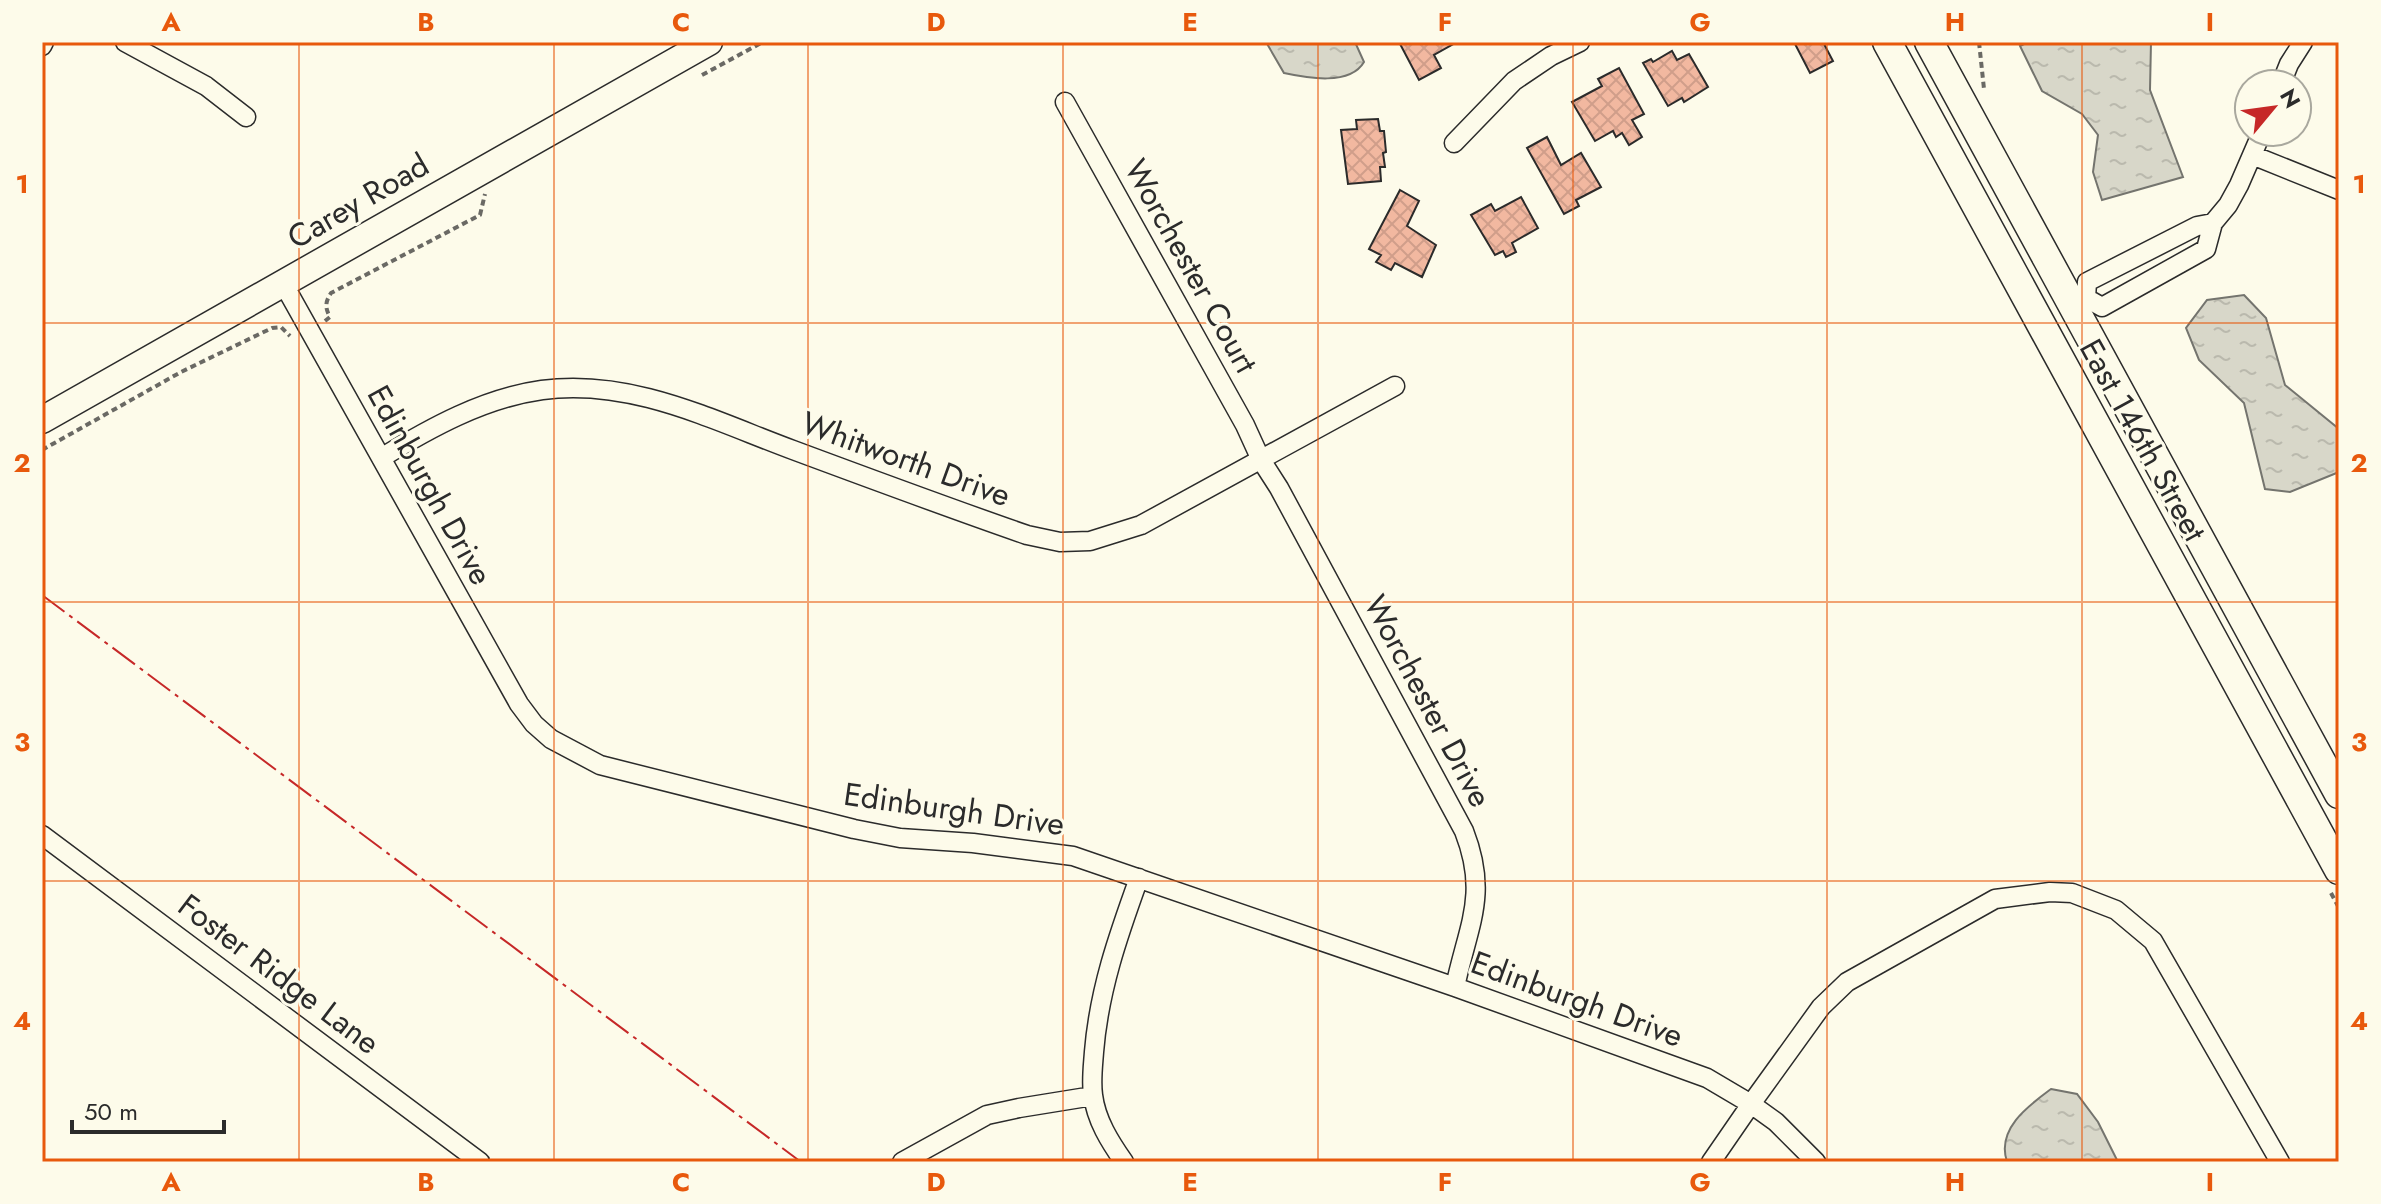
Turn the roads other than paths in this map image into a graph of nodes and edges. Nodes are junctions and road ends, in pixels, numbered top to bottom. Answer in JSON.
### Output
{"nodes":[{"id":1,"x":125,"y":42,"type":"edge"},
{"id":2,"x":709,"y":42,"type":"edge"},
{"id":3,"x":1580,"y":42,"type":"edge"},
{"id":4,"x":1887,"y":42,"type":"edge"},
{"id":5,"x":1929,"y":42,"type":"edge"},
{"id":6,"x":2303,"y":42,"type":"edge"},
{"id":7,"x":2287,"y":68,"type":"edge"},
{"id":8,"x":1065,"y":102,"type":"dead end"},
{"id":9,"x":246,"y":117,"type":"dead end"},
{"id":10,"x":1454,"y":143,"type":"dead end"},
{"id":11,"x":2255,"y":148,"type":"edge"},
{"id":12,"x":2252,"y":155,"type":"junction"},
{"id":13,"x":2339,"y":190,"type":"edge"},
{"id":14,"x":2213,"y":223,"type":"junction"},
{"id":15,"x":283,"y":283,"type":"junction"},
{"id":16,"x":2079,"y":302,"type":"junction"},
{"id":17,"x":2041,"y":322,"type":"junction"},
{"id":18,"x":1395,"y":386,"type":"dead end"},
{"id":19,"x":42,"y":420,"type":"edge"},
{"id":20,"x":381,"y":458,"type":"junction"},
{"id":21,"x":1261,"y":460,"type":"junction"},
{"id":22,"x":2339,"y":794,"type":"edge"},
{"id":23,"x":42,"y":835,"type":"edge"},
{"id":24,"x":2339,"y":870,"type":"edge"},
{"id":25,"x":1139,"y":878,"type":"junction"},
{"id":26,"x":1455,"y":987,"type":"junction"},
{"id":27,"x":1093,"y":1096,"type":"junction"},
{"id":28,"x":1751,"y":1104,"type":"junction"},
{"id":29,"x":480,"y":1162,"type":"edge"},
{"id":30,"x":902,"y":1162,"type":"edge"},
{"id":31,"x":1124,"y":1162,"type":"edge"},
{"id":32,"x":1711,"y":1162,"type":"edge"},
{"id":33,"x":1816,"y":1162,"type":"edge"},
{"id":34,"x":2280,"y":1162,"type":"edge"}],
"edges":[{"from":1,"to":9,"type":"street"},
{"from":2,"to":15,"type":"street","name":"Carey Road"},
{"from":3,"to":10,"type":"street"},
{"from":4,"to":17,"type":"main road","name":"East 146th Street"},
{"from":5,"to":16,"type":"main road","name":"East 146th Street"},
{"from":6,"to":7,"type":"street"},
{"from":8,"to":21,"type":"street","name":"Worchester Court"},
{"from":11,"to":12,"type":"street"},
{"from":12,"to":13,"type":"street"},
{"from":12,"to":14,"type":"street"},
{"from":14,"to":16,"type":"street"},
{"from":14,"to":16,"type":"street"},
{"from":15,"to":19,"type":"street","name":"Carey Road"},
{"from":15,"to":20,"type":"street","name":"Edinburgh Drive"},
{"from":16,"to":17,"type":"street"},
{"from":16,"to":22,"type":"main road","name":"East 146th Street"},
{"from":17,"to":24,"type":"main road","name":"East 146th Street"},
{"from":18,"to":21,"type":"street","name":"Whitworth Drive"},
{"from":20,"to":21,"type":"street","name":"Whitworth Drive"},
{"from":20,"to":25,"type":"street","name":"Edinburgh Drive"},
{"from":21,"to":26,"type":"street","name":"Worchester Drive"},
{"from":23,"to":29,"type":"street","name":"Foster Ridge Lane"},
{"from":25,"to":26,"type":"street","name":"Edinburgh Drive"},
{"from":25,"to":27,"type":"street"},
{"from":26,"to":28,"type":"street","name":"Edinburgh Drive"},
{"from":27,"to":30,"type":"street"},
{"from":27,"to":31,"type":"street"},
{"from":28,"to":32,"type":"street"},
{"from":28,"to":33,"type":"street","name":"Edinburgh Drive"},
{"from":28,"to":34,"type":"street"}]}
